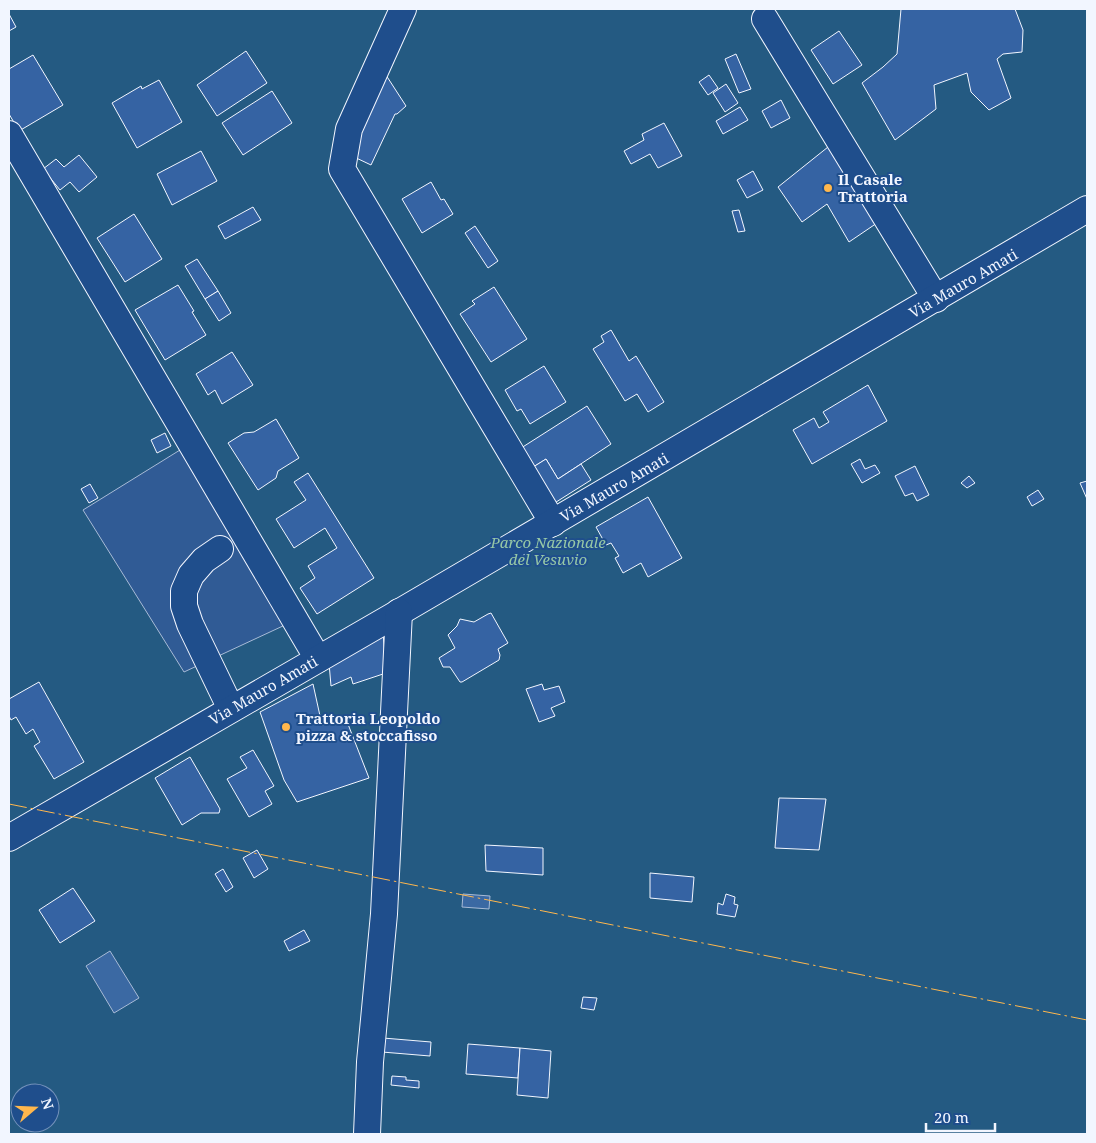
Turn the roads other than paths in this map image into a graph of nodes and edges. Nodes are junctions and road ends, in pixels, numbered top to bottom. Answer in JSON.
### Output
{"nodes":[{"id":1,"x":403,"y":9,"type":"edge"},
{"id":2,"x":765,"y":19,"type":"dead end"},
{"id":3,"x":9,"y":134,"type":"edge"},
{"id":4,"x":1087,"y":209,"type":"edge"},
{"id":5,"x":936,"y":299,"type":"junction"},
{"id":6,"x":552,"y":523,"type":"junction"},
{"id":7,"x":220,"y":549,"type":"dead end"},
{"id":8,"x":399,"y":612,"type":"junction"},
{"id":9,"x":318,"y":659,"type":"junction"},
{"id":10,"x":231,"y":709,"type":"junction"},
{"id":11,"x":9,"y":838,"type":"edge"},
{"id":12,"x":367,"y":1134,"type":"edge"}],
"edges":[{"from":1,"to":6,"type":"street"},
{"from":2,"to":5,"type":"street"},
{"from":3,"to":9,"type":"street"},
{"from":4,"to":5,"type":"street","name":"Via Mauro Amati"},
{"from":5,"to":6,"type":"street","name":"Via Mauro Amati"},
{"from":6,"to":8,"type":"street","name":"Via Mauro Amati"},
{"from":7,"to":10,"type":"street"},
{"from":8,"to":9,"type":"street","name":"Via Mauro Amati"},
{"from":8,"to":12,"type":"street"},
{"from":9,"to":10,"type":"street","name":"Via Mauro Amati"},
{"from":10,"to":11,"type":"street","name":"Via Mauro Amati"}]}
